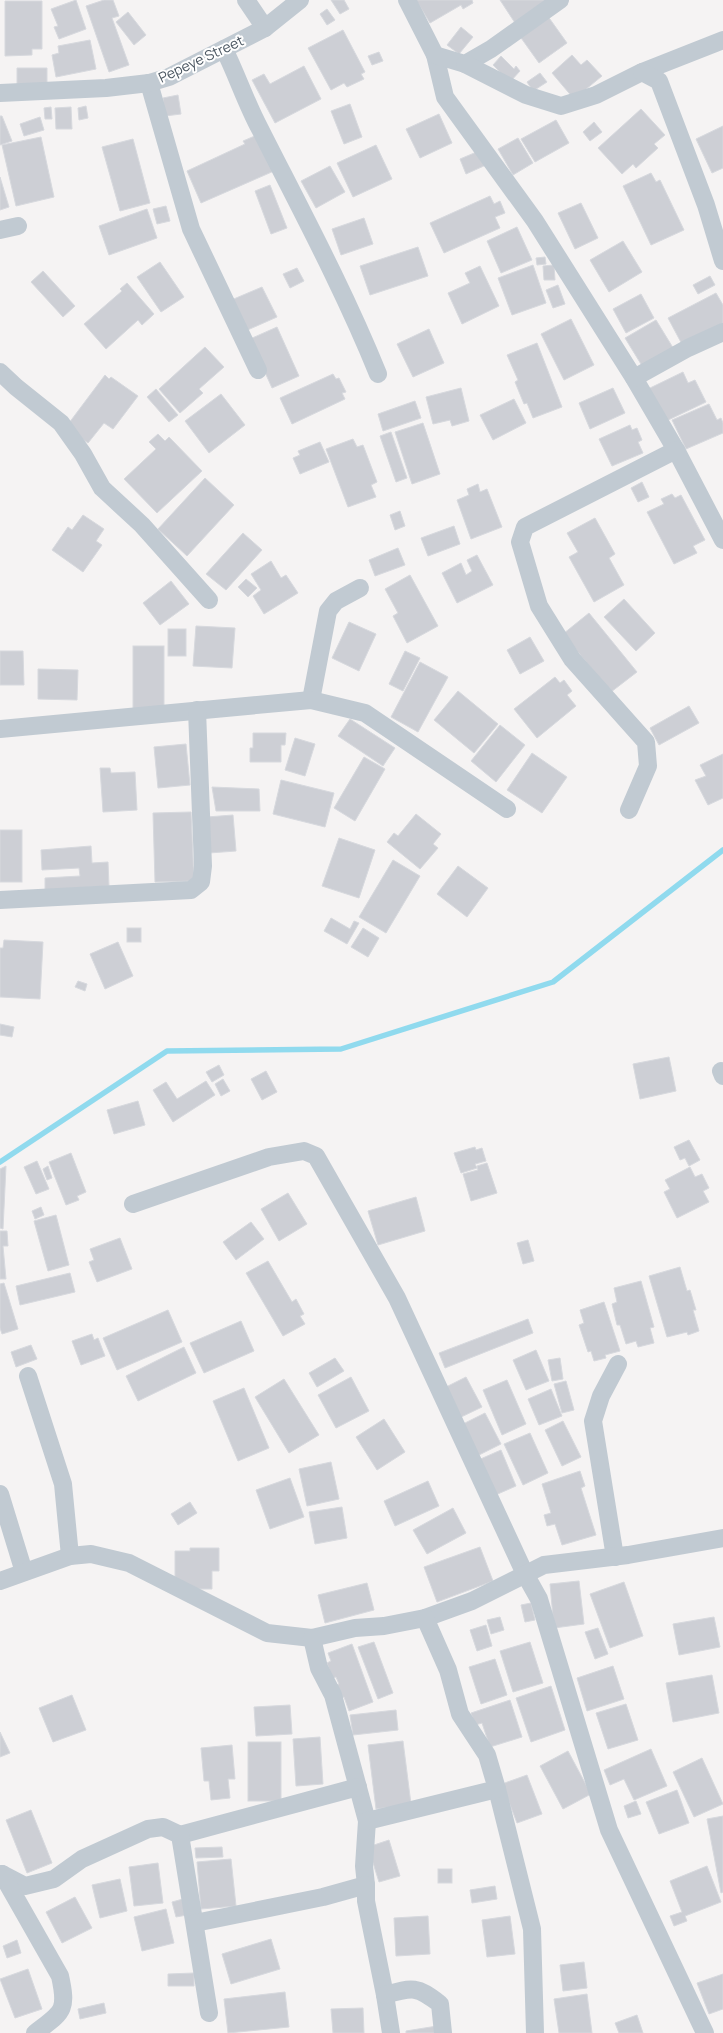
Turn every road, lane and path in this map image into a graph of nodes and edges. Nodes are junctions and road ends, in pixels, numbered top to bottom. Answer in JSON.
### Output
{"nodes":[{"id":1,"x":246,"y":0,"type":"edge"},
{"id":2,"x":300,"y":0,"type":"edge"},
{"id":3,"x":407,"y":0,"type":"edge"},
{"id":4,"x":560,"y":0,"type":"edge"},
{"id":5,"x":265,"y":28,"type":"junction"},
{"id":6,"x":723,"y":40,"type":"edge"},
{"id":7,"x":224,"y":49,"type":"junction"},
{"id":8,"x":435,"y":55,"type":"junction"},
{"id":9,"x":465,"y":64,"type":"junction"},
{"id":10,"x":642,"y":72,"type":"junction"},
{"id":11,"x":148,"y":83,"type":"junction"},
{"id":12,"x":0,"y":94,"type":"edge"},
{"id":13,"x":18,"y":226,"type":"dead end"},
{"id":14,"x":0,"y":230,"type":"edge"},
{"id":15,"x":723,"y":261,"type":"edge"},
{"id":16,"x":723,"y":332,"type":"edge"},
{"id":17,"x":258,"y":370,"type":"dead end"},
{"id":18,"x":0,"y":372,"type":"edge"},
{"id":19,"x":378,"y":374,"type":"dead end"},
{"id":20,"x":634,"y":378,"type":"junction"},
{"id":21,"x":676,"y":450,"type":"junction"},
{"id":22,"x":721,"y":532,"type":"edge"},
{"id":23,"x":360,"y":588,"type":"dead end"},
{"id":24,"x":209,"y":600,"type":"dead end"},
{"id":25,"x":311,"y":700,"type":"junction"},
{"id":26,"x":197,"y":710,"type":"junction"},
{"id":27,"x":0,"y":729,"type":"edge"},
{"id":28,"x":507,"y":809,"type":"dead end"},
{"id":29,"x":629,"y":810,"type":"dead end"},
{"id":30,"x":0,"y":900,"type":"edge"},
{"id":31,"x":133,"y":1204,"type":"dead end"},
{"id":32,"x":618,"y":1364,"type":"dead end"},
{"id":33,"x":28,"y":1376,"type":"dead end"},
{"id":34,"x":0,"y":1494,"type":"edge"},
{"id":35,"x":723,"y":1538,"type":"edge"},
{"id":36,"x":70,"y":1556,"type":"junction"},
{"id":37,"x":615,"y":1557,"type":"junction"},
{"id":38,"x":24,"y":1572,"type":"junction"},
{"id":39,"x":525,"y":1574,"type":"junction"},
{"id":40,"x":0,"y":1580,"type":"edge"},
{"id":41,"x":425,"y":1618,"type":"junction"},
{"id":42,"x":312,"y":1638,"type":"junction"},
{"id":43,"x":358,"y":1788,"type":"junction"},
{"id":44,"x":497,"y":1789,"type":"junction"},
{"id":45,"x":367,"y":1822,"type":"junction"},
{"id":46,"x":180,"y":1835,"type":"junction"},
{"id":47,"x":1,"y":1871,"type":"edge"},
{"id":48,"x":366,"y":1885,"type":"junction"},
{"id":49,"x":195,"y":1923,"type":"junction"},
{"id":50,"x":385,"y":1995,"type":"junction"},
{"id":51,"x":208,"y":2013,"type":"dead end"},
{"id":52,"x":36,"y":2033,"type":"edge"},
{"id":53,"x":391,"y":2033,"type":"edge"},
{"id":54,"x":443,"y":2033,"type":"edge"},
{"id":55,"x":535,"y":2033,"type":"edge"},
{"id":56,"x":705,"y":2033,"type":"edge"}],
"edges":[{"from":1,"to":5,"type":"street"},
{"from":2,"to":5,"type":"street","name":"Pepeye Street"},
{"from":3,"to":8,"type":"street"},
{"from":4,"to":9,"type":"street"},
{"from":5,"to":7,"type":"street","name":"Pepeye Street"},
{"from":6,"to":10,"type":"street"},
{"from":7,"to":11,"type":"street","name":"Pepeye Street"},
{"from":7,"to":19,"type":"street"},
{"from":8,"to":9,"type":"street"},
{"from":8,"to":20,"type":"street"},
{"from":9,"to":10,"type":"street"},
{"from":10,"to":15,"type":"street"},
{"from":11,"to":12,"type":"street","name":"Pepeye Street"},
{"from":11,"to":17,"type":"street"},
{"from":13,"to":14,"type":"street"},
{"from":16,"to":20,"type":"street"},
{"from":18,"to":24,"type":"street"},
{"from":20,"to":21,"type":"street"},
{"from":21,"to":22,"type":"street"},
{"from":21,"to":29,"type":"street"},
{"from":23,"to":25,"type":"street"},
{"from":25,"to":26,"type":"street"},
{"from":25,"to":28,"type":"street"},
{"from":26,"to":27,"type":"street"},
{"from":26,"to":30,"type":"street"},
{"from":31,"to":39,"type":"street"},
{"from":32,"to":37,"type":"street"},
{"from":33,"to":36,"type":"street"},
{"from":34,"to":38,"type":"street"},
{"from":35,"to":37,"type":"street"},
{"from":36,"to":38,"type":"street"},
{"from":36,"to":42,"type":"street"},
{"from":37,"to":39,"type":"street"},
{"from":38,"to":40,"type":"street"},
{"from":39,"to":41,"type":"street"},
{"from":39,"to":56,"type":"street"},
{"from":41,"to":42,"type":"street"},
{"from":41,"to":44,"type":"street"},
{"from":42,"to":43,"type":"street"},
{"from":43,"to":45,"type":"street"},
{"from":43,"to":46,"type":"street"},
{"from":44,"to":45,"type":"street"},
{"from":44,"to":55,"type":"street"},
{"from":45,"to":48,"type":"street"},
{"from":46,"to":47,"type":"street"},
{"from":46,"to":49,"type":"street"},
{"from":47,"to":52,"type":"street"},
{"from":48,"to":49,"type":"street"},
{"from":48,"to":50,"type":"street"},
{"from":49,"to":51,"type":"street"},
{"from":50,"to":53,"type":"street"},
{"from":50,"to":54,"type":"street"}]}
